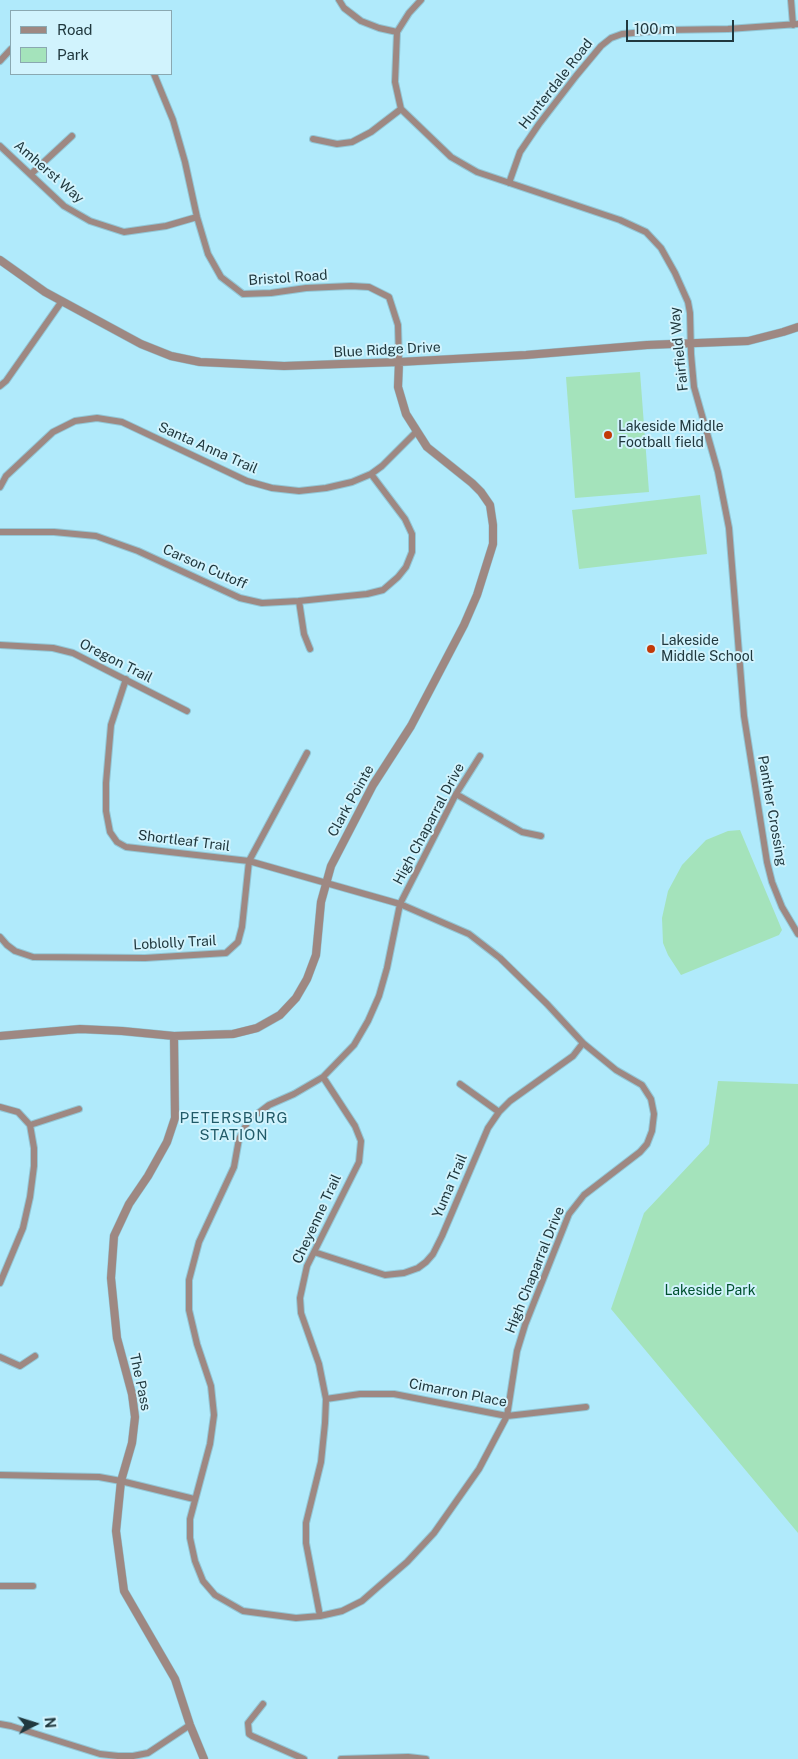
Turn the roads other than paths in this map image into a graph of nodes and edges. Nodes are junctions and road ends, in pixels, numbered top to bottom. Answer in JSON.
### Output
{"nodes":[{"id":1,"x":339,"y":0,"type":"edge"},
{"id":2,"x":420,"y":0,"type":"edge"},
{"id":3,"x":792,"y":0,"type":"edge"},
{"id":4,"x":795,"y":24,"type":"edge"},
{"id":5,"x":397,"y":32,"type":"junction"},
{"id":6,"x":10,"y":50,"type":"edge"},
{"id":7,"x":0,"y":61,"type":"edge"},
{"id":8,"x":154,"y":75,"type":"edge"},
{"id":9,"x":401,"y":109,"type":"junction"},
{"id":10,"x":72,"y":136,"type":"dead end"},
{"id":11,"x":313,"y":139,"type":"dead end"},
{"id":12,"x":0,"y":146,"type":"edge"},
{"id":13,"x":31,"y":174,"type":"junction"},
{"id":14,"x":509,"y":182,"type":"junction"},
{"id":15,"x":197,"y":217,"type":"junction"},
{"id":16,"x":0,"y":260,"type":"edge"},
{"id":17,"x":62,"y":301,"type":"junction"},
{"id":18,"x":798,"y":327,"type":"edge"},
{"id":19,"x":691,"y":344,"type":"junction"},
{"id":20,"x":398,"y":362,"type":"junction"},
{"id":21,"x":0,"y":386,"type":"edge"},
{"id":22,"x":416,"y":432,"type":"junction"},
{"id":23,"x":371,"y":474,"type":"junction"},
{"id":24,"x":0,"y":487,"type":"edge"},
{"id":25,"x":0,"y":532,"type":"edge"},
{"id":26,"x":300,"y":601,"type":"junction"},
{"id":27,"x":0,"y":645,"type":"edge"},
{"id":28,"x":310,"y":649,"type":"dead end"},
{"id":29,"x":126,"y":679,"type":"junction"},
{"id":30,"x":188,"y":712,"type":"dead end"},
{"id":31,"x":744,"y":716,"type":"joint"},
{"id":32,"x":307,"y":753,"type":"dead end"},
{"id":33,"x":480,"y":756,"type":"dead end"},
{"id":34,"x":456,"y":794,"type":"junction"},
{"id":35,"x":541,"y":836,"type":"dead end"},
{"id":36,"x":248,"y":861,"type":"junction"},
{"id":37,"x":325,"y":884,"type":"junction"},
{"id":38,"x":400,"y":904,"type":"junction"},
{"id":39,"x":798,"y":934,"type":"edge"},
{"id":40,"x":0,"y":936,"type":"edge"},
{"id":41,"x":0,"y":1036,"type":"edge"},
{"id":42,"x":174,"y":1036,"type":"junction"},
{"id":43,"x":583,"y":1043,"type":"junction"},
{"id":44,"x":323,"y":1077,"type":"junction"},
{"id":45,"x":460,"y":1084,"type":"dead end"},
{"id":46,"x":0,"y":1107,"type":"edge"},
{"id":47,"x":79,"y":1109,"type":"dead end"},
{"id":48,"x":499,"y":1112,"type":"junction"},
{"id":49,"x":30,"y":1126,"type":"junction"},
{"id":50,"x":314,"y":1252,"type":"junction"},
{"id":51,"x":0,"y":1283,"type":"edge"},
{"id":52,"x":35,"y":1356,"type":"dead end"},
{"id":53,"x":0,"y":1357,"type":"edge"},
{"id":54,"x":326,"y":1399,"type":"junction"},
{"id":55,"x":586,"y":1407,"type":"dead end"},
{"id":56,"x":507,"y":1416,"type":"junction"},
{"id":57,"x":0,"y":1475,"type":"edge"},
{"id":58,"x":121,"y":1481,"type":"junction"},
{"id":59,"x":194,"y":1499,"type":"junction"},
{"id":60,"x":0,"y":1586,"type":"edge"},
{"id":61,"x":34,"y":1586,"type":"dead end"},
{"id":62,"x":320,"y":1616,"type":"junction"},
{"id":63,"x":263,"y":1704,"type":"dead end"},
{"id":64,"x":0,"y":1724,"type":"edge"},
{"id":65,"x":190,"y":1725,"type":"junction"},
{"id":66,"x":99,"y":1757,"type":"edge"},
{"id":67,"x":204,"y":1759,"type":"edge"},
{"id":68,"x":301,"y":1759,"type":"edge"},
{"id":69,"x":341,"y":1759,"type":"edge"},
{"id":70,"x":426,"y":1759,"type":"edge"}],
"edges":[{"from":1,"to":5,"type":"street"},
{"from":2,"to":5,"type":"street"},
{"from":3,"to":4,"type":"street"},
{"from":4,"to":14,"type":"street","name":"Hunterdale Road"},
{"from":5,"to":9,"type":"street"},
{"from":6,"to":7,"type":"street"},
{"from":8,"to":15,"type":"street","name":"Bristol Road"},
{"from":9,"to":11,"type":"street"},
{"from":9,"to":14,"type":"street","name":"Fairfield Way"},
{"from":10,"to":13,"type":"street"},
{"from":12,"to":13,"type":"street","name":"Amherst Way"},
{"from":13,"to":15,"type":"street","name":"Amherst Way"},
{"from":14,"to":19,"type":"street","name":"Fairfield Way"},
{"from":15,"to":20,"type":"street","name":"Bristol Road"},
{"from":16,"to":17,"type":"street","name":"Blue Ridge Drive"},
{"from":17,"to":20,"type":"street","name":"Blue Ridge Drive"},
{"from":17,"to":21,"type":"street"},
{"from":18,"to":19,"type":"street","name":"Blue Ridge Drive"},
{"from":19,"to":20,"type":"street","name":"Blue Ridge Drive"},
{"from":19,"to":31,"type":"street","name":"Fairfield Way"},
{"from":20,"to":22,"type":"street","name":"Clark Pointe"},
{"from":22,"to":23,"type":"street","name":"Santa Anna Trail"},
{"from":22,"to":37,"type":"street","name":"Clark Pointe"},
{"from":23,"to":24,"type":"street","name":"Santa Anna Trail"},
{"from":23,"to":26,"type":"street","name":"Carson Cutoff"},
{"from":25,"to":26,"type":"street","name":"Carson Cutoff"},
{"from":26,"to":28,"type":"street"},
{"from":27,"to":29,"type":"street","name":"Oregon Trail"},
{"from":29,"to":30,"type":"street","name":"Oregon Trail"},
{"from":29,"to":36,"type":"street","name":"Shortleaf Trail"},
{"from":31,"to":39,"type":"street","name":"Panther Crossing"},
{"from":32,"to":36,"type":"street","name":"Loblolly Trail"},
{"from":33,"to":34,"type":"street","name":"High Chaparral Drive"},
{"from":34,"to":35,"type":"street"},
{"from":34,"to":38,"type":"street","name":"High Chaparral Drive"},
{"from":36,"to":37,"type":"street","name":"Shortleaf Trail"},
{"from":36,"to":40,"type":"street","name":"Loblolly Trail"},
{"from":37,"to":38,"type":"street","name":"High Chaparral Drive"},
{"from":37,"to":42,"type":"street","name":"Clark Pointe"},
{"from":38,"to":43,"type":"street","name":"High Chaparral Drive"},
{"from":38,"to":44,"type":"street","name":"High Chaparral Drive"},
{"from":41,"to":42,"type":"street","name":"Clark Pointe"},
{"from":42,"to":58,"type":"street","name":"The Pass"},
{"from":43,"to":48,"type":"street","name":"Yuma Trail"},
{"from":43,"to":56,"type":"street","name":"High Chaparral Drive"},
{"from":44,"to":50,"type":"street","name":"Cheyenne Trail"},
{"from":44,"to":59,"type":"street","name":"High Chaparral Drive"},
{"from":45,"to":48,"type":"street"},
{"from":46,"to":49,"type":"street"},
{"from":47,"to":49,"type":"street"},
{"from":48,"to":50,"type":"street","name":"Yuma Trail"},
{"from":49,"to":51,"type":"street"},
{"from":50,"to":54,"type":"street","name":"Cheyenne Trail"},
{"from":52,"to":53,"type":"street"},
{"from":54,"to":56,"type":"street","name":"Cimarron Place"},
{"from":54,"to":62,"type":"street","name":"Cheyenne Trail"},
{"from":55,"to":56,"type":"street","name":"Cimarron Place"},
{"from":56,"to":62,"type":"street","name":"High Chaparral Drive"},
{"from":57,"to":58,"type":"street"},
{"from":58,"to":59,"type":"street"},
{"from":58,"to":65,"type":"street","name":"The Pass"},
{"from":59,"to":62,"type":"street","name":"High Chaparral Drive"},
{"from":60,"to":61,"type":"street"},
{"from":63,"to":68,"type":"street"},
{"from":64,"to":66,"type":"street"},
{"from":65,"to":66,"type":"street"},
{"from":65,"to":67,"type":"street","name":"The Pass"},
{"from":69,"to":70,"type":"street"}]}
